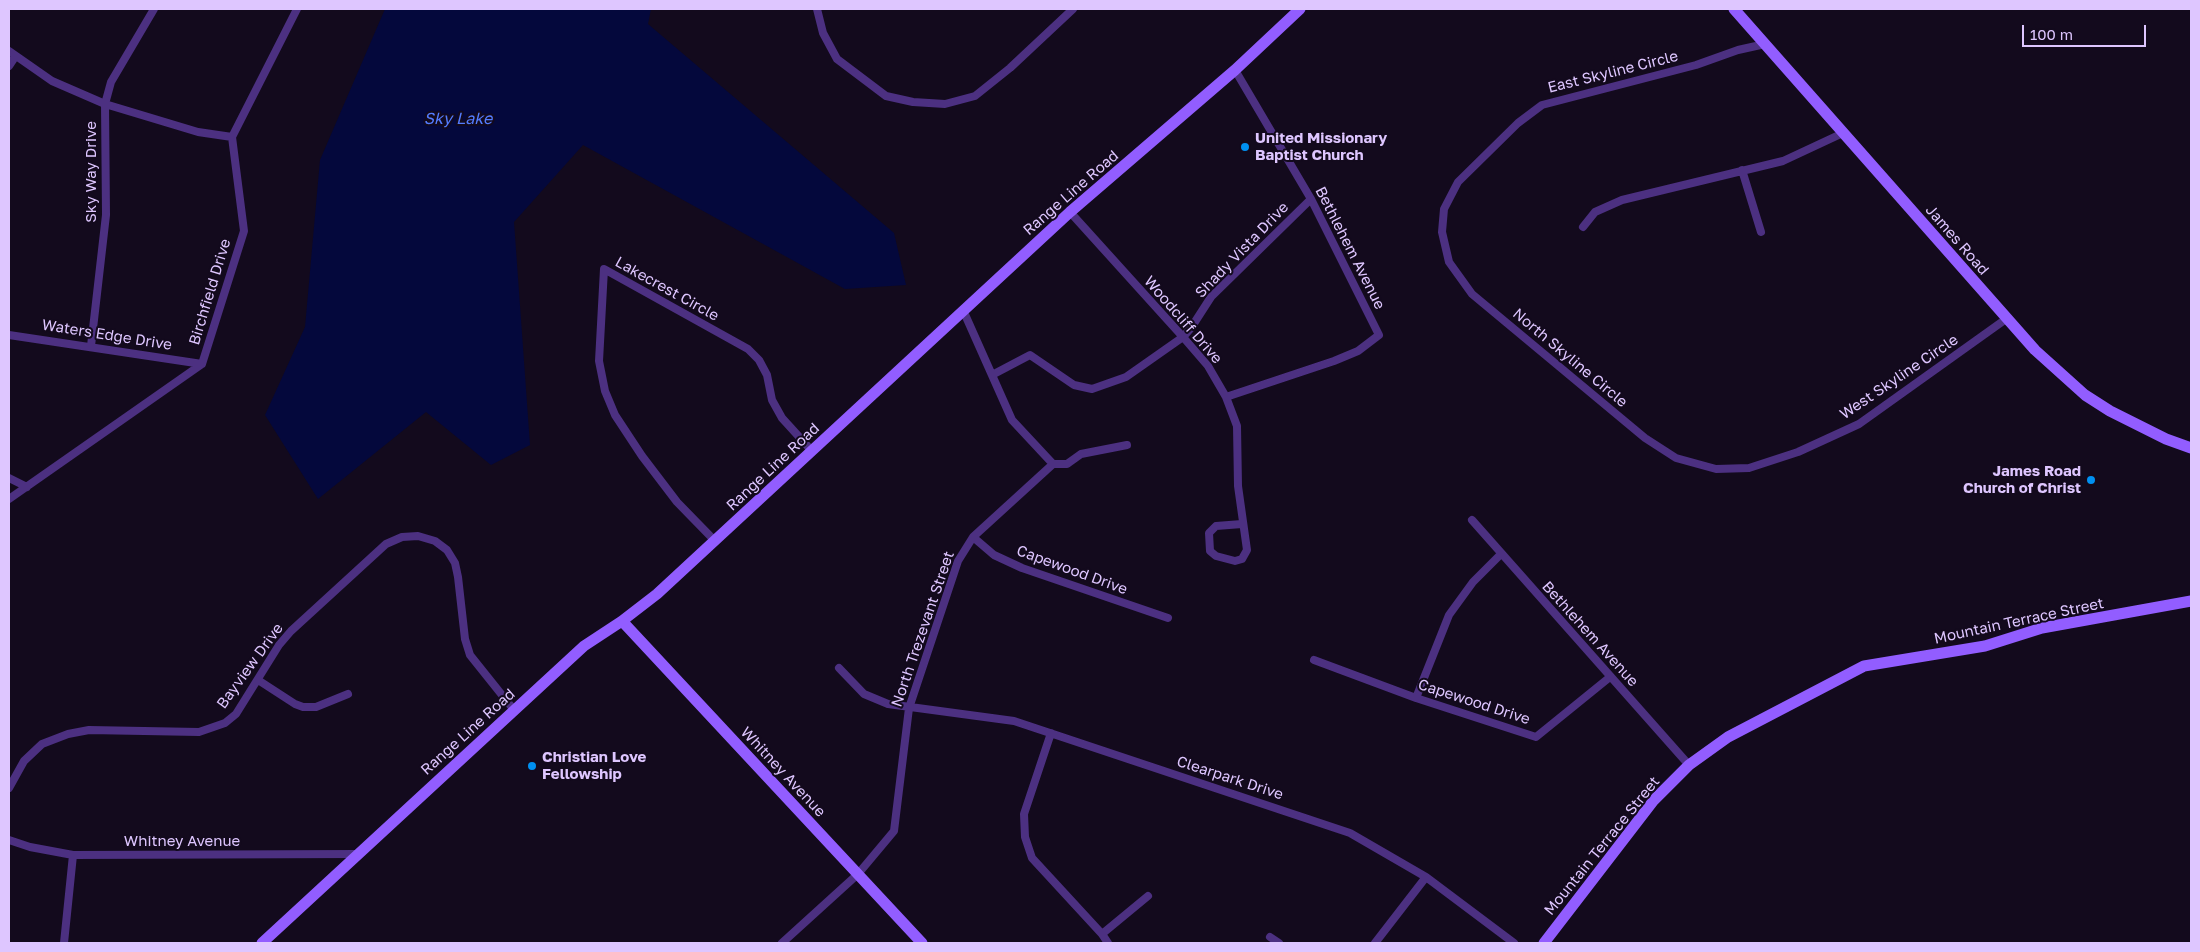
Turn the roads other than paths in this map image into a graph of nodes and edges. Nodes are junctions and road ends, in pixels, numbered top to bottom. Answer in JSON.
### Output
{"nodes":[{"id":1,"x":154,"y":9,"type":"edge"},
{"id":2,"x":297,"y":9,"type":"edge"},
{"id":3,"x":817,"y":9,"type":"edge"},
{"id":4,"x":1072,"y":9,"type":"edge"},
{"id":5,"x":1300,"y":9,"type":"edge"},
{"id":6,"x":1734,"y":9,"type":"edge"},
{"id":7,"x":1765,"y":44,"type":"junction"},
{"id":8,"x":9,"y":51,"type":"edge"},
{"id":9,"x":15,"y":57,"type":"junction"},
{"id":10,"x":9,"y":66,"type":"edge"},
{"id":11,"x":1235,"y":70,"type":"junction"},
{"id":12,"x":104,"y":104,"type":"junction"},
{"id":13,"x":1843,"y":133,"type":"junction"},
{"id":14,"x":232,"y":137,"type":"junction"},
{"id":15,"x":1742,"y":170,"type":"junction"},
{"id":16,"x":1311,"y":199,"type":"junction"},
{"id":17,"x":1070,"y":212,"type":"junction"},
{"id":18,"x":1583,"y":227,"type":"dead end"},
{"id":19,"x":1442,"y":232,"type":"joint"},
{"id":20,"x":1761,"y":232,"type":"dead end"},
{"id":21,"x":963,"y":310,"type":"junction"},
{"id":22,"x":2006,"y":319,"type":"junction"},
{"id":23,"x":9,"y":335,"type":"edge"},
{"id":24,"x":1183,"y":337,"type":"junction"},
{"id":25,"x":91,"y":346,"type":"junction"},
{"id":26,"x":202,"y":364,"type":"junction"},
{"id":27,"x":992,"y":375,"type":"junction"},
{"id":28,"x":1226,"y":397,"type":"junction"},
{"id":29,"x":1127,"y":445,"type":"dead end"},
{"id":30,"x":2191,"y":448,"type":"edge"},
{"id":31,"x":812,"y":451,"type":"junction"},
{"id":32,"x":1053,"y":464,"type":"junction"},
{"id":33,"x":1716,"y":469,"type":"joint"},
{"id":34,"x":9,"y":478,"type":"edge"},
{"id":35,"x":27,"y":487,"type":"junction"},
{"id":36,"x":9,"y":499,"type":"edge"},
{"id":37,"x":1472,"y":520,"type":"dead end"},
{"id":38,"x":1242,"y":524,"type":"junction"},
{"id":39,"x":973,"y":537,"type":"junction"},
{"id":40,"x":715,"y":541,"type":"junction"},
{"id":41,"x":1501,"y":554,"type":"junction"},
{"id":42,"x":2191,"y":600,"type":"edge"},
{"id":43,"x":1168,"y":618,"type":"dead end"},
{"id":44,"x":622,"y":621,"type":"junction"},
{"id":45,"x":1314,"y":660,"type":"dead end"},
{"id":46,"x":839,"y":668,"type":"dead end"},
{"id":47,"x":1610,"y":677,"type":"junction"},
{"id":48,"x":258,"y":680,"type":"junction"},
{"id":49,"x":348,"y":694,"type":"dead end"},
{"id":50,"x":1416,"y":698,"type":"junction"},
{"id":51,"x":909,"y":708,"type":"junction"},
{"id":52,"x":514,"y":710,"type":"junction"},
{"id":53,"x":1051,"y":733,"type":"junction"},
{"id":54,"x":1689,"y":765,"type":"junction"},
{"id":55,"x":9,"y":788,"type":"edge"},
{"id":56,"x":9,"y":840,"type":"edge"},
{"id":57,"x":358,"y":854,"type":"junction"},
{"id":58,"x":73,"y":855,"type":"junction"},
{"id":59,"x":858,"y":874,"type":"junction"},
{"id":60,"x":1426,"y":877,"type":"junction"},
{"id":61,"x":1148,"y":896,"type":"dead end"},
{"id":62,"x":1102,"y":934,"type":"junction"},
{"id":63,"x":1270,"y":937,"type":"dead end"},
{"id":64,"x":64,"y":943,"type":"edge"},
{"id":65,"x":262,"y":943,"type":"edge"},
{"id":66,"x":782,"y":943,"type":"edge"},
{"id":67,"x":922,"y":943,"type":"edge"},
{"id":68,"x":1108,"y":943,"type":"edge"},
{"id":69,"x":1278,"y":943,"type":"edge"},
{"id":70,"x":1375,"y":943,"type":"edge"},
{"id":71,"x":1514,"y":943,"type":"edge"},
{"id":72,"x":1544,"y":943,"type":"edge"}],
"edges":[{"from":1,"to":12,"type":"street","name":"Sky Way Drive"},
{"from":2,"to":14,"type":"street"},
{"from":3,"to":4,"type":"street"},
{"from":5,"to":11,"type":"main road","name":"Range Line Road"},
{"from":6,"to":7,"type":"main road","name":"James Road"},
{"from":7,"to":13,"type":"main road","name":"James Road"},
{"from":7,"to":19,"type":"street","name":"East Skyline Circle"},
{"from":8,"to":9,"type":"street"},
{"from":9,"to":10,"type":"street"},
{"from":9,"to":12,"type":"street"},
{"from":11,"to":16,"type":"street","name":"Bethlehem Avenue"},
{"from":11,"to":17,"type":"main road","name":"Range Line Road"},
{"from":12,"to":14,"type":"street"},
{"from":12,"to":25,"type":"street","name":"Sky Way Drive"},
{"from":13,"to":15,"type":"street"},
{"from":13,"to":22,"type":"main road","name":"James Road"},
{"from":14,"to":26,"type":"street","name":"Birchfield Drive"},
{"from":15,"to":18,"type":"street"},
{"from":15,"to":20,"type":"street"},
{"from":16,"to":24,"type":"street","name":"Shady Vista Drive"},
{"from":16,"to":28,"type":"street","name":"Bethlehem Avenue"},
{"from":17,"to":21,"type":"main road","name":"Range Line Road"},
{"from":17,"to":24,"type":"street","name":"Woodcliff Drive"},
{"from":19,"to":33,"type":"street","name":"North Skyline Circle"},
{"from":21,"to":27,"type":"street"},
{"from":21,"to":31,"type":"main road","name":"Range Line Road"},
{"from":22,"to":30,"type":"main road","name":"James Road"},
{"from":22,"to":33,"type":"street","name":"West Skyline Circle"},
{"from":23,"to":25,"type":"street","name":"Waters Edge Drive"},
{"from":24,"to":27,"type":"street","name":"Shady Vista Drive"},
{"from":24,"to":28,"type":"street","name":"Woodcliff Drive"},
{"from":25,"to":26,"type":"street","name":"Waters Edge Drive"},
{"from":26,"to":35,"type":"street","name":"Birchfield Drive"},
{"from":27,"to":32,"type":"street"},
{"from":28,"to":38,"type":"street","name":"Woodcliff Drive"},
{"from":29,"to":32,"type":"street"},
{"from":31,"to":40,"type":"main road","name":"Range Line Road"},
{"from":31,"to":40,"type":"street","name":"Lakecrest Circle"},
{"from":32,"to":39,"type":"street","name":"North Trezevant Street"},
{"from":34,"to":35,"type":"street"},
{"from":35,"to":36,"type":"street","name":"Birchfield Drive"},
{"from":37,"to":41,"type":"street","name":"Bethlehem Avenue"},
{"from":38,"to":38,"type":"street","name":"Woodcliff Drive"},
{"from":39,"to":43,"type":"street","name":"Capewood Drive"},
{"from":39,"to":51,"type":"street","name":"North Trezevant Street"},
{"from":40,"to":44,"type":"main road","name":"Range Line Road"},
{"from":41,"to":47,"type":"street","name":"Bethlehem Avenue"},
{"from":41,"to":50,"type":"street"},
{"from":42,"to":54,"type":"main road","name":"Mountain Terrace Street"},
{"from":44,"to":52,"type":"main road","name":"Range Line Road"},
{"from":44,"to":59,"type":"main road","name":"Whitney Avenue"},
{"from":45,"to":50,"type":"street","name":"Capewood Drive"},
{"from":46,"to":51,"type":"street","name":"Clearpark Drive"},
{"from":47,"to":50,"type":"street","name":"Capewood Drive"},
{"from":47,"to":54,"type":"street","name":"Bethlehem Avenue"},
{"from":48,"to":49,"type":"street"},
{"from":48,"to":52,"type":"street","name":"Bayview Drive"},
{"from":48,"to":55,"type":"street","name":"Bayview Drive"},
{"from":51,"to":53,"type":"street","name":"Clearpark Drive"},
{"from":51,"to":59,"type":"street","name":"North Trezevant Street"},
{"from":52,"to":57,"type":"main road","name":"Range Line Road"},
{"from":53,"to":60,"type":"street","name":"Clearpark Drive"},
{"from":53,"to":62,"type":"street"},
{"from":54,"to":72,"type":"main road","name":"Mountain Terrace Street"},
{"from":56,"to":58,"type":"street","name":"Whitney Avenue"},
{"from":57,"to":58,"type":"street","name":"Whitney Avenue"},
{"from":57,"to":65,"type":"main road","name":"Range Line Road"},
{"from":58,"to":64,"type":"street"},
{"from":59,"to":66,"type":"street","name":"North Trezevant Street"},
{"from":59,"to":67,"type":"main road","name":"Whitney Avenue"},
{"from":60,"to":70,"type":"street"},
{"from":60,"to":71,"type":"street","name":"Clearpark Drive"},
{"from":61,"to":62,"type":"street"},
{"from":62,"to":68,"type":"street"},
{"from":63,"to":69,"type":"street"}]}
